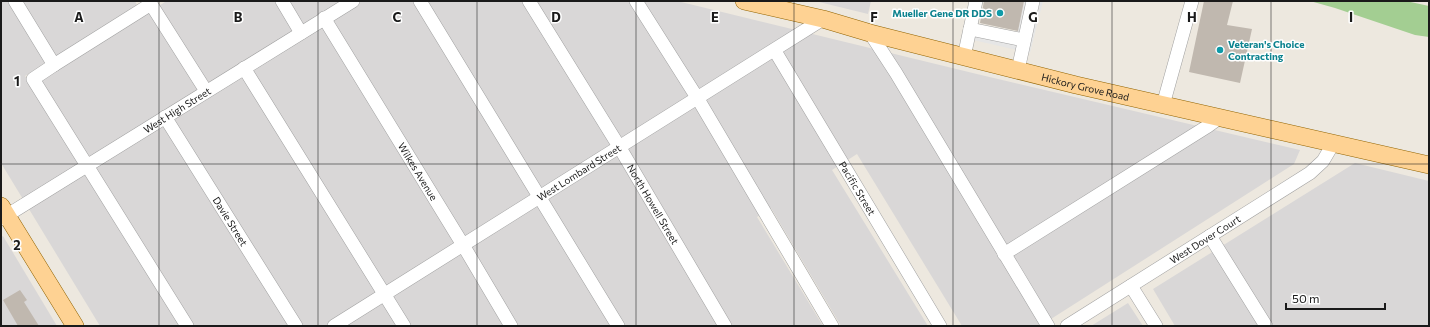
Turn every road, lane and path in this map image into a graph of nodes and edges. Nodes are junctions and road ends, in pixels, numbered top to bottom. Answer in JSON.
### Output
{"nodes":[{"id":1,"x":15,"y":1,"type":"edge"},
{"id":2,"x":282,"y":1,"type":"edge"},
{"id":3,"x":353,"y":1,"type":"edge"},
{"id":4,"x":420,"y":1,"type":"edge"},
{"id":5,"x":529,"y":1,"type":"edge"},
{"id":6,"x":636,"y":1,"type":"edge"},
{"id":7,"x":744,"y":1,"type":"edge"},
{"id":8,"x":976,"y":1,"type":"edge"},
{"id":9,"x":1033,"y":1,"type":"edge"},
{"id":10,"x":1192,"y":1,"type":"edge"},
{"id":11,"x":150,"y":3,"type":"edge"},
{"id":12,"x":774,"y":4,"type":"edge"},
{"id":13,"x":324,"y":18,"type":"junction"},
{"id":14,"x":823,"y":19,"type":"junction"},
{"id":15,"x":970,"y":29,"type":"junction"},
{"id":16,"x":301,"y":33,"type":"junction"},
{"id":17,"x":870,"y":33,"type":"junction"},
{"id":18,"x":1024,"y":40,"type":"junction"},
{"id":19,"x":775,"y":51,"type":"junction"},
{"id":20,"x":964,"y":57,"type":"junction"},
{"id":21,"x":54,"y":64,"type":"junction"},
{"id":22,"x":244,"y":68,"type":"junction"},
{"id":23,"x":1018,"y":70,"type":"junction"},
{"id":24,"x":206,"y":91,"type":"junction"},
{"id":25,"x":698,"y":99,"type":"junction"},
{"id":26,"x":1163,"y":105,"type":"junction"},
{"id":27,"x":165,"y":117,"type":"junction"},
{"id":28,"x":1219,"y":118,"type":"junction"},
{"id":29,"x":1333,"y":144,"type":"junction"},
{"id":30,"x":620,"y":148,"type":"junction"},
{"id":31,"x":1429,"y":164,"type":"edge"},
{"id":32,"x":87,"y":165,"type":"junction"},
{"id":33,"x":540,"y":197,"type":"junction"},
{"id":34,"x":3,"y":214,"type":"edge"},
{"id":35,"x":1210,"y":236,"type":"junction"},
{"id":36,"x":463,"y":245,"type":"junction"},
{"id":37,"x":1004,"y":254,"type":"junction"},
{"id":38,"x":1131,"y":286,"type":"junction"},
{"id":39,"x":385,"y":294,"type":"junction"},
{"id":40,"x":75,"y":326,"type":"edge"},
{"id":41,"x":187,"y":326,"type":"edge"},
{"id":42,"x":296,"y":326,"type":"edge"},
{"id":43,"x":334,"y":326,"type":"edge"},
{"id":44,"x":404,"y":326,"type":"edge"},
{"id":45,"x":511,"y":326,"type":"edge"},
{"id":46,"x":618,"y":326,"type":"edge"},
{"id":47,"x":726,"y":326,"type":"edge"},
{"id":48,"x":832,"y":326,"type":"edge"},
{"id":49,"x":940,"y":326,"type":"edge"},
{"id":50,"x":1048,"y":326,"type":"edge"},
{"id":51,"x":1067,"y":326,"type":"edge"},
{"id":52,"x":1156,"y":326,"type":"edge"},
{"id":53,"x":1266,"y":326,"type":"edge"}],
"edges":[{"from":1,"to":21,"type":"street"},
{"from":2,"to":16,"type":"street"},
{"from":3,"to":13,"type":"street","name":"West High Street"},
{"from":4,"to":33,"type":"street"},
{"from":5,"to":30,"type":"street","name":"North Howell Street"},
{"from":6,"to":25,"type":"street"},
{"from":7,"to":12,"type":"main road","name":"Hickory Grove Road"},
{"from":8,"to":15,"type":"street"},
{"from":9,"to":18,"type":"street"},
{"from":10,"to":26,"type":"street"},
{"from":11,"to":21,"type":"street"},
{"from":11,"to":24,"type":"street"},
{"from":12,"to":14,"type":"main road","name":"Hickory Grove Road"},
{"from":13,"to":16,"type":"street","name":"West High Street"},
{"from":13,"to":36,"type":"street","name":"Wilkes Avenue"},
{"from":14,"to":17,"type":"main road","name":"Hickory Grove Road"},
{"from":14,"to":19,"type":"street","name":"West Lombard Street"},
{"from":15,"to":18,"type":"street"},
{"from":15,"to":20,"type":"street"},
{"from":16,"to":22,"type":"street","name":"West High Street"},
{"from":17,"to":20,"type":"main road","name":"Hickory Grove Road"},
{"from":17,"to":37,"type":"street"},
{"from":18,"to":23,"type":"street"},
{"from":19,"to":25,"type":"street","name":"West Lombard Street"},
{"from":19,"to":49,"type":"street","name":"Pacific Street"},
{"from":20,"to":23,"type":"main road","name":"Hickory Grove Road"},
{"from":21,"to":32,"type":"street"},
{"from":22,"to":24,"type":"street","name":"West High Street"},
{"from":22,"to":39,"type":"street"},
{"from":23,"to":26,"type":"main road","name":"Hickory Grove Road"},
{"from":24,"to":27,"type":"street","name":"West High Street"},
{"from":25,"to":30,"type":"street","name":"West Lombard Street"},
{"from":25,"to":48,"type":"street"},
{"from":26,"to":28,"type":"main road","name":"Hickory Grove Road"},
{"from":27,"to":32,"type":"street","name":"West High Street"},
{"from":27,"to":42,"type":"street","name":"Davie Street"},
{"from":28,"to":29,"type":"main road","name":"Hickory Grove Road"},
{"from":28,"to":37,"type":"street"},
{"from":29,"to":31,"type":"main road","name":"Hickory Grove Road"},
{"from":29,"to":35,"type":"street","name":"West Dover Court"},
{"from":30,"to":33,"type":"street","name":"West Lombard Street"},
{"from":30,"to":47,"type":"street","name":"North Howell Street"},
{"from":32,"to":34,"type":"street","name":"West High Street"},
{"from":32,"to":41,"type":"street"},
{"from":33,"to":36,"type":"street","name":"West Lombard Street"},
{"from":33,"to":46,"type":"street"},
{"from":34,"to":40,"type":"main road"},
{"from":35,"to":38,"type":"street","name":"West Dover Court"},
{"from":35,"to":53,"type":"street"},
{"from":36,"to":39,"type":"street","name":"West Lombard Street"},
{"from":36,"to":45,"type":"street","name":"Wilkes Avenue"},
{"from":37,"to":50,"type":"street"},
{"from":38,"to":51,"type":"street","name":"West Dover Court"},
{"from":38,"to":52,"type":"street"},
{"from":39,"to":43,"type":"street","name":"West Lombard Street"},
{"from":39,"to":44,"type":"street"}]}
